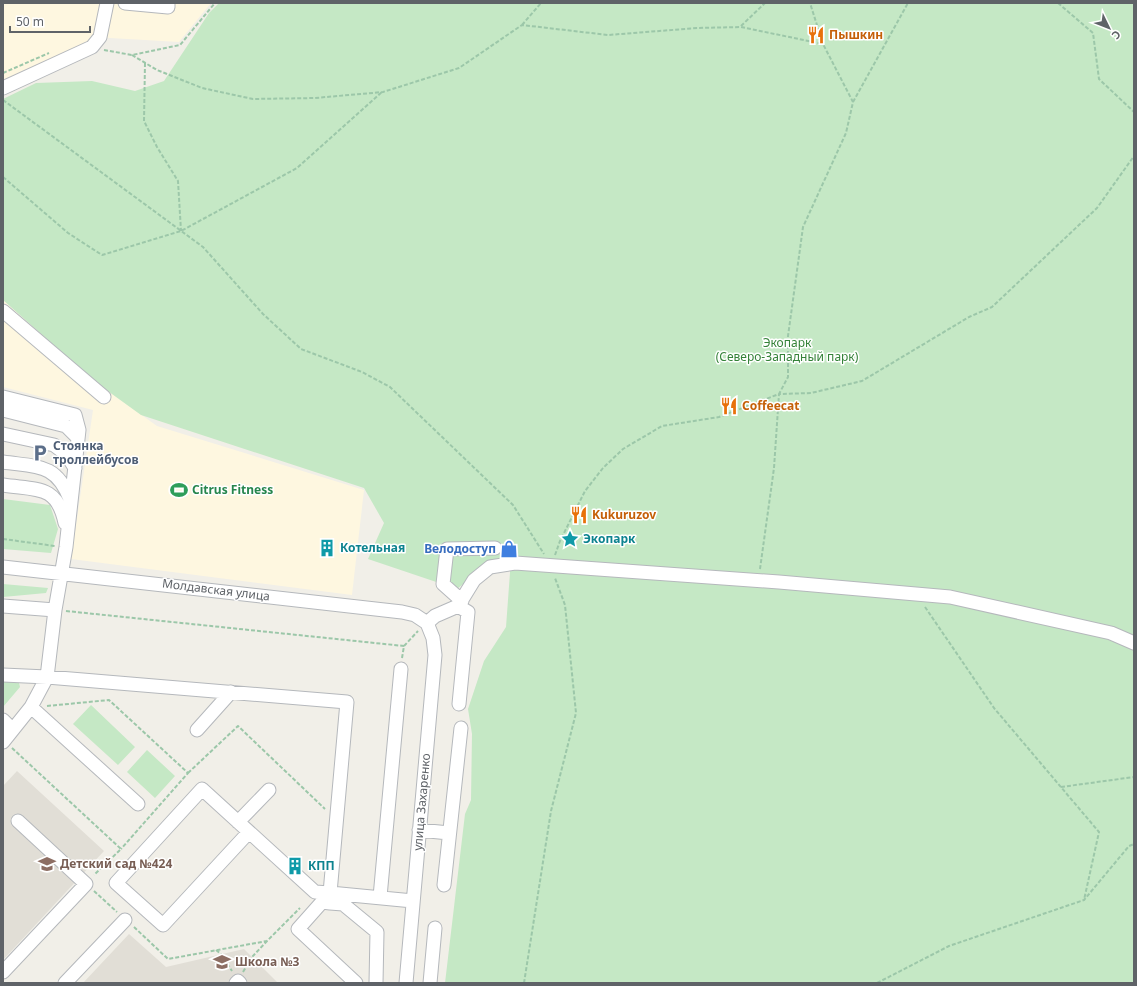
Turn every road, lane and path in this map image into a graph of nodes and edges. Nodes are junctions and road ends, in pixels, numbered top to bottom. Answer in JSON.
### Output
{"nodes":[{"id":1,"x":107,"y":3,"type":"edge"},
{"id":2,"x":125,"y":3,"type":"edge"},
{"id":3,"x":168,"y":3,"type":"edge"},
{"id":4,"x":215,"y":3,"type":"edge"},
{"id":5,"x":541,"y":3,"type":"edge"},
{"id":6,"x":765,"y":3,"type":"edge"},
{"id":7,"x":810,"y":3,"type":"edge"},
{"id":8,"x":908,"y":3,"type":"edge"},
{"id":9,"x":1058,"y":3,"type":"edge"},
{"id":10,"x":522,"y":25,"type":"junction"},
{"id":11,"x":741,"y":27,"type":"junction"},
{"id":12,"x":823,"y":44,"type":"junction"},
{"id":13,"x":92,"y":47,"type":"junction"},
{"id":14,"x":132,"y":55,"type":"junction"},
{"id":15,"x":145,"y":63,"type":"junction"},
{"id":16,"x":3,"y":88,"type":"edge"},
{"id":17,"x":383,"y":92,"type":"junction"},
{"id":18,"x":3,"y":100,"type":"edge"},
{"id":19,"x":853,"y":102,"type":"junction"},
{"id":20,"x":1134,"y":112,"type":"edge"},
{"id":21,"x":1134,"y":156,"type":"edge"},
{"id":22,"x":3,"y":177,"type":"edge"},
{"id":23,"x":181,"y":231,"type":"junction"},
{"id":24,"x":3,"y":311,"type":"edge"},
{"id":25,"x":779,"y":394,"type":"junction"},
{"id":26,"x":3,"y":397,"type":"edge"},
{"id":27,"x":104,"y":397,"type":"dead end"},
{"id":28,"x":3,"y":410,"type":"edge"},
{"id":29,"x":3,"y":434,"type":"edge"},
{"id":30,"x":78,"y":438,"type":"junction"},
{"id":31,"x":3,"y":462,"type":"edge"},
{"id":32,"x":74,"y":468,"type":"junction"},
{"id":33,"x":3,"y":485,"type":"edge"},
{"id":34,"x":71,"y":501,"type":"junction"},
{"id":35,"x":67,"y":533,"type":"junction"},
{"id":36,"x":3,"y":539,"type":"edge"},
{"id":37,"x":66,"y":548,"type":"junction"},
{"id":38,"x":495,"y":548,"type":"dead end"},
{"id":39,"x":551,"y":566,"type":"junction"},
{"id":40,"x":3,"y":567,"type":"edge"},
{"id":41,"x":61,"y":573,"type":"junction"},
{"id":42,"x":758,"y":580,"type":"junction"},
{"id":43,"x":917,"y":594,"type":"junction"},
{"id":44,"x":460,"y":603,"type":"junction"},
{"id":45,"x":3,"y":606,"type":"edge"},
{"id":46,"x":55,"y":610,"type":"junction"},
{"id":47,"x":427,"y":623,"type":"junction"},
{"id":48,"x":1134,"y":642,"type":"edge"},
{"id":49,"x":404,"y":646,"type":"junction"},
{"id":50,"x":401,"y":669,"type":"joint"},
{"id":51,"x":3,"y":675,"type":"edge"},
{"id":52,"x":47,"y":677,"type":"junction"},
{"id":53,"x":231,"y":692,"type":"junction"},
{"id":54,"x":459,"y":704,"type":"dead end"},
{"id":55,"x":31,"y":707,"type":"junction"},
{"id":56,"x":8,"y":725,"type":"edge"},
{"id":57,"x":461,"y":728,"type":"dead end"},
{"id":58,"x":197,"y":730,"type":"dead end"},
{"id":59,"x":3,"y":741,"type":"edge"},
{"id":60,"x":188,"y":773,"type":"junction"},
{"id":61,"x":1134,"y":777,"type":"edge"},
{"id":62,"x":1061,"y":787,"type":"junction"},
{"id":63,"x":269,"y":790,"type":"dead end"},
{"id":64,"x":138,"y":804,"type":"dead end"},
{"id":65,"x":337,"y":819,"type":"junction"},
{"id":66,"x":18,"y":821,"type":"dead end"},
{"id":67,"x":238,"y":822,"type":"junction"},
{"id":68,"x":419,"y":830,"type":"junction"},
{"id":69,"x":249,"y":832,"type":"junction"},
{"id":70,"x":449,"y":833,"type":"junction"},
{"id":71,"x":1134,"y":844,"type":"edge"},
{"id":72,"x":121,"y":849,"type":"junction"},
{"id":73,"x":86,"y":884,"type":"junction"},
{"id":74,"x":444,"y":885,"type":"dead end"},
{"id":75,"x":315,"y":892,"type":"junction"},
{"id":76,"x":380,"y":897,"type":"junction"},
{"id":77,"x":330,"y":898,"type":"junction"},
{"id":78,"x":413,"y":900,"type":"junction"},
{"id":79,"x":1084,"y":900,"type":"junction"},
{"id":80,"x":125,"y":920,"type":"junction"},
{"id":81,"x":436,"y":928,"type":"dead end"},
{"id":82,"x":267,"y":941,"type":"junction"},
{"id":83,"x":216,"y":950,"type":"junction"},
{"id":84,"x":3,"y":972,"type":"edge"},
{"id":85,"x":238,"y":982,"type":"edge"},
{"id":86,"x":65,"y":983,"type":"edge"},
{"id":87,"x":356,"y":983,"type":"edge"},
{"id":88,"x":376,"y":983,"type":"edge"},
{"id":89,"x":406,"y":983,"type":"edge"},
{"id":90,"x":430,"y":983,"type":"edge"},
{"id":91,"x":524,"y":983,"type":"edge"},
{"id":92,"x":877,"y":983,"type":"edge"}],
"edges":[{"from":1,"to":13,"type":"street"},
{"from":2,"to":3,"type":"street"},
{"from":4,"to":14,"type":"path"},
{"from":5,"to":10,"type":"path"},
{"from":6,"to":11,"type":"path"},
{"from":7,"to":12,"type":"path"},
{"from":8,"to":19,"type":"path"},
{"from":9,"to":20,"type":"path"},
{"from":10,"to":11,"type":"path"},
{"from":10,"to":17,"type":"path"},
{"from":11,"to":12,"type":"path"},
{"from":12,"to":19,"type":"path"},
{"from":13,"to":14,"type":"path"},
{"from":13,"to":16,"type":"street"},
{"from":14,"to":15,"type":"path"},
{"from":15,"to":17,"type":"path"},
{"from":15,"to":23,"type":"path"},
{"from":17,"to":23,"type":"path"},
{"from":18,"to":23,"type":"path"},
{"from":19,"to":25,"type":"path"},
{"from":21,"to":25,"type":"path"},
{"from":22,"to":23,"type":"path"},
{"from":23,"to":39,"type":"path"},
{"from":24,"to":27,"type":"street"},
{"from":25,"to":39,"type":"path"},
{"from":25,"to":42,"type":"path"},
{"from":26,"to":30,"type":"street"},
{"from":28,"to":30,"type":"street"},
{"from":29,"to":32,"type":"street"},
{"from":30,"to":32,"type":"street"},
{"from":31,"to":34,"type":"street"},
{"from":32,"to":34,"type":"street"},
{"from":33,"to":35,"type":"street"},
{"from":34,"to":35,"type":"street"},
{"from":35,"to":37,"type":"street"},
{"from":36,"to":37,"type":"path"},
{"from":37,"to":41,"type":"street"},
{"from":38,"to":44,"type":"street"},
{"from":39,"to":42,"type":"street"},
{"from":39,"to":44,"type":"street"},
{"from":39,"to":91,"type":"path"},
{"from":40,"to":41,"type":"street","name":"Молдавская улица"},
{"from":41,"to":46,"type":"street"},
{"from":41,"to":47,"type":"street","name":"Молдавская улица"},
{"from":42,"to":43,"type":"street"},
{"from":43,"to":48,"type":"street"},
{"from":43,"to":62,"type":"path"},
{"from":44,"to":47,"type":"street"},
{"from":44,"to":54,"type":"street"},
{"from":45,"to":46,"type":"street"},
{"from":46,"to":49,"type":"path"},
{"from":46,"to":52,"type":"street"},
{"from":47,"to":49,"type":"path"},
{"from":47,"to":68,"type":"street","name":"улица Захаренко"},
{"from":49,"to":50,"type":"path"},
{"from":50,"to":76,"type":"street"},
{"from":51,"to":52,"type":"street"},
{"from":52,"to":53,"type":"street"},
{"from":52,"to":55,"type":"street"},
{"from":53,"to":58,"type":"street"},
{"from":53,"to":65,"type":"street"},
{"from":55,"to":56,"type":"street"},
{"from":55,"to":60,"type":"path"},
{"from":55,"to":64,"type":"street"},
{"from":56,"to":59,"type":"street"},
{"from":57,"to":70,"type":"street"},
{"from":59,"to":72,"type":"path"},
{"from":60,"to":65,"type":"path"},
{"from":60,"to":72,"type":"path"},
{"from":61,"to":62,"type":"path"},
{"from":62,"to":79,"type":"path"},
{"from":63,"to":67,"type":"street"},
{"from":65,"to":77,"type":"street"},
{"from":66,"to":73,"type":"street"},
{"from":67,"to":69,"type":"street"},
{"from":67,"to":69,"type":"street"},
{"from":68,"to":70,"type":"street"},
{"from":68,"to":78,"type":"street","name":"улица Захаренко"},
{"from":69,"to":75,"type":"street"},
{"from":70,"to":74,"type":"street"},
{"from":71,"to":79,"type":"path"},
{"from":72,"to":73,"type":"path"},
{"from":73,"to":80,"type":"path"},
{"from":73,"to":84,"type":"street"},
{"from":75,"to":77,"type":"street"},
{"from":75,"to":82,"type":"path"},
{"from":76,"to":77,"type":"street"},
{"from":76,"to":78,"type":"street"},
{"from":77,"to":87,"type":"street"},
{"from":77,"to":88,"type":"street"},
{"from":78,"to":89,"type":"street","name":"улица Захаренко"},
{"from":79,"to":92,"type":"path"},
{"from":80,"to":83,"type":"path"},
{"from":80,"to":86,"type":"street"},
{"from":81,"to":90,"type":"street"},
{"from":82,"to":83,"type":"path"},
{"from":82,"to":85,"type":"path"},
{"from":83,"to":85,"type":"path"}]}
